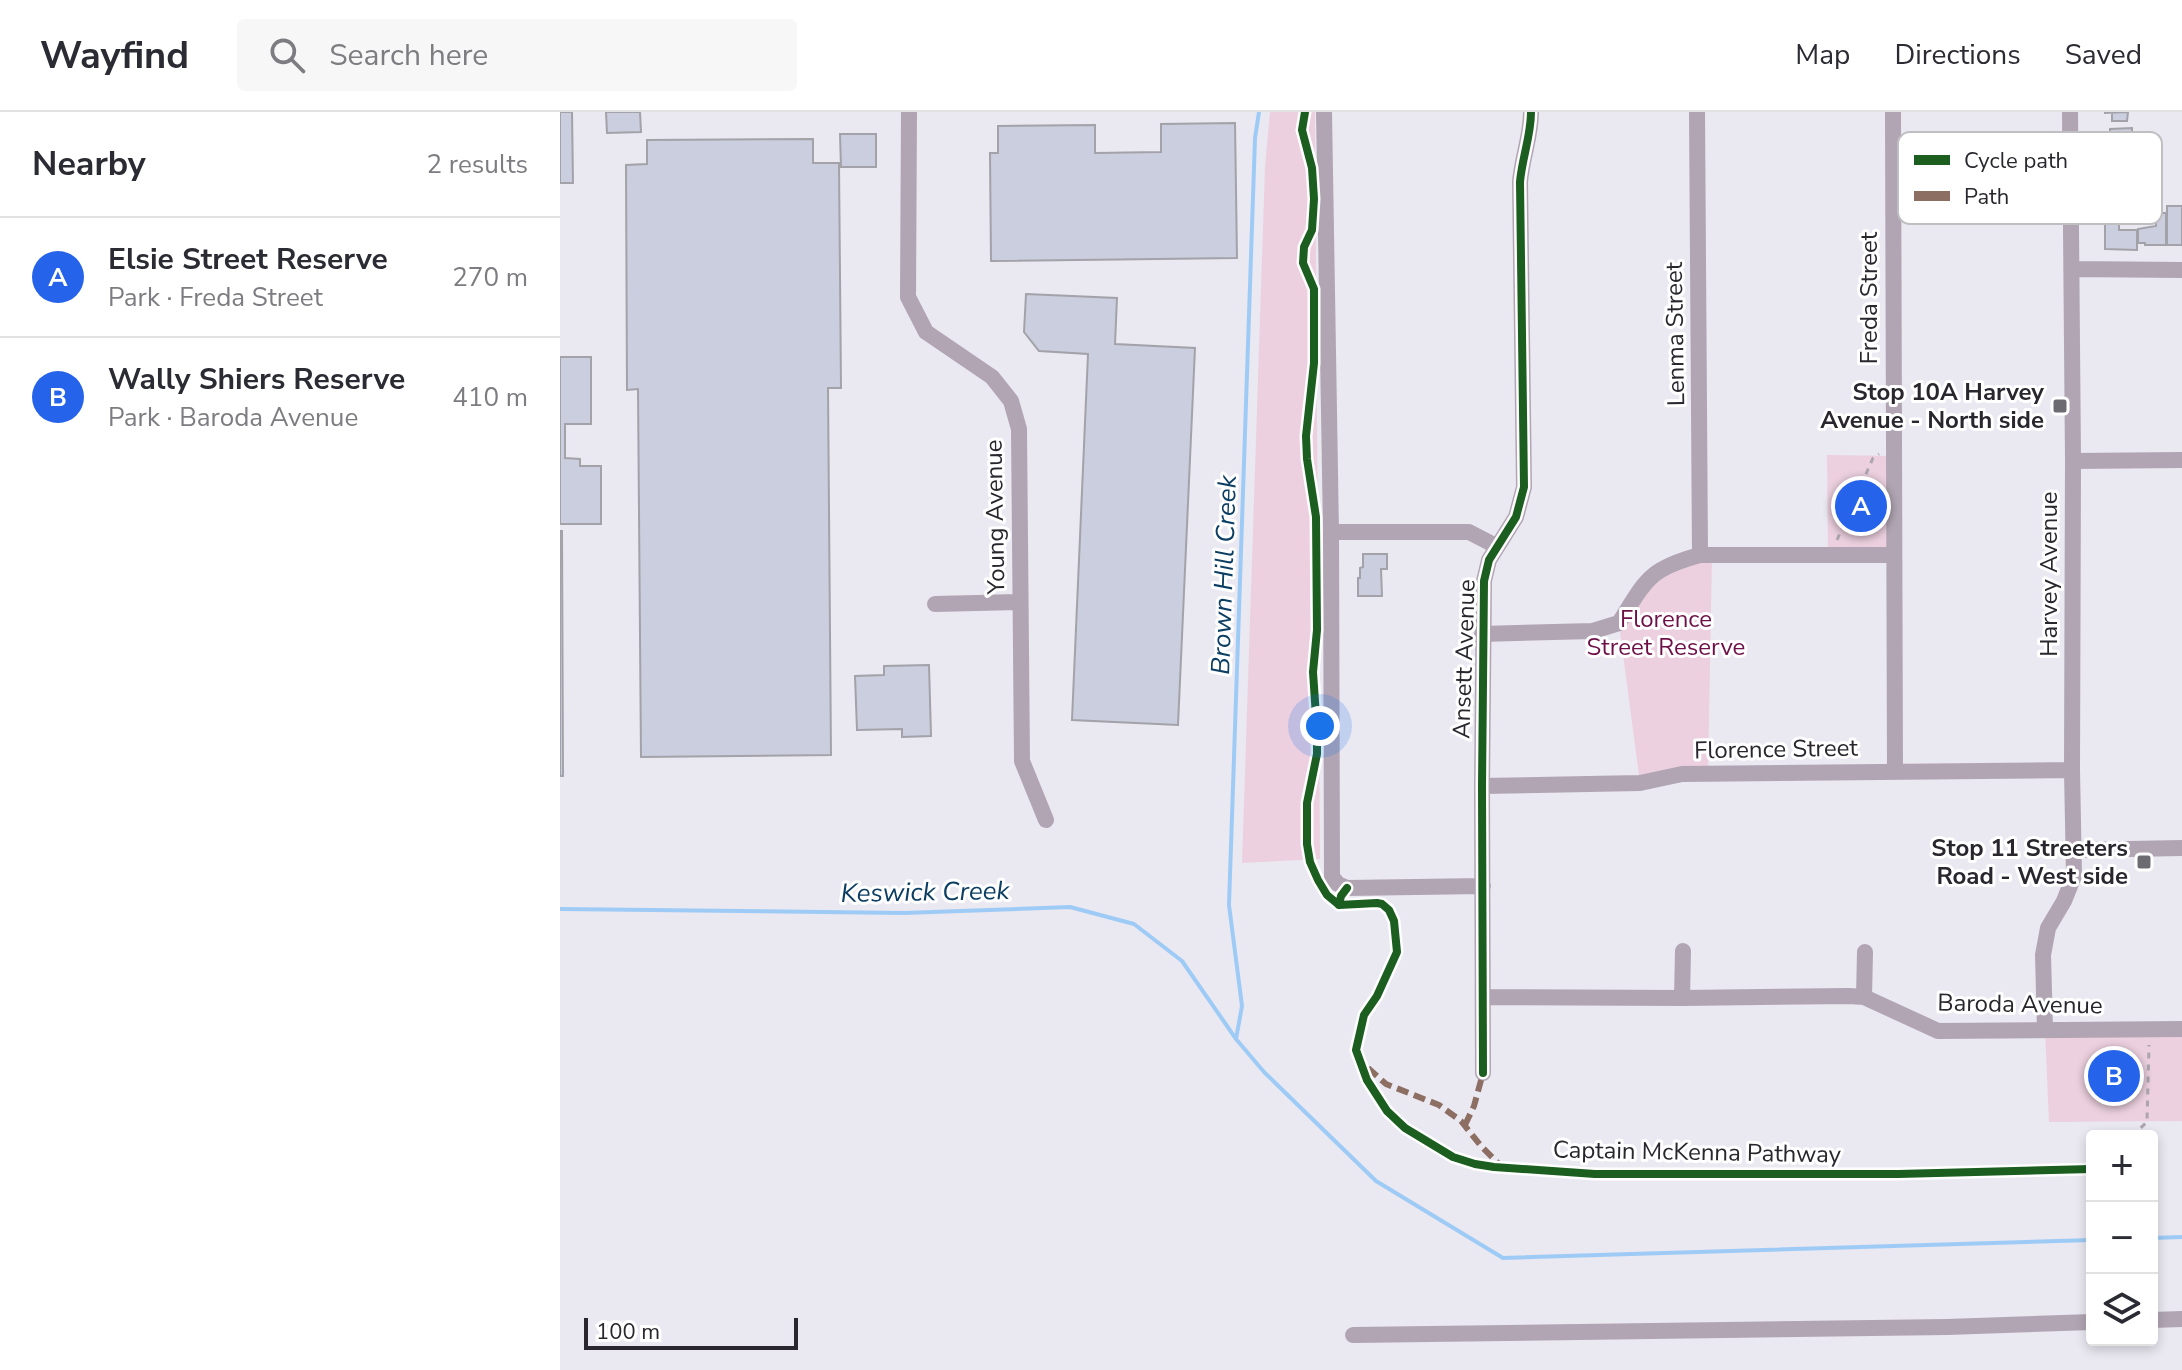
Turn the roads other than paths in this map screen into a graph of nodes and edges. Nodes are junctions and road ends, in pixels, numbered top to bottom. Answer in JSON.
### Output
{"nodes":[{"id":1,"x":909,"y":112,"type":"edge"},
{"id":2,"x":1324,"y":112,"type":"edge"},
{"id":3,"x":1531,"y":112,"type":"edge"},
{"id":4,"x":1697,"y":112,"type":"edge"},
{"id":5,"x":1893,"y":112,"type":"edge"},
{"id":6,"x":2070,"y":112,"type":"edge"},
{"id":7,"x":2070,"y":132,"type":"edge"},
{"id":8,"x":2071,"y":224,"type":"edge"},
{"id":9,"x":2072,"y":269,"type":"junction"},
{"id":10,"x":2182,"y":270,"type":"edge"},
{"id":11,"x":2182,"y":460,"type":"edge"},
{"id":12,"x":2073,"y":461,"type":"junction"},
{"id":13,"x":1331,"y":532,"type":"junction"},
{"id":14,"x":1496,"y":546,"type":"junction"},
{"id":15,"x":1700,"y":555,"type":"junction"},
{"id":16,"x":1894,"y":555,"type":"junction"},
{"id":17,"x":1020,"y":602,"type":"junction"},
{"id":18,"x":935,"y":604,"type":"dead end"},
{"id":19,"x":1482,"y":634,"type":"junction"},
{"id":20,"x":2072,"y":770,"type":"junction"},
{"id":21,"x":1895,"y":771,"type":"junction"},
{"id":22,"x":1482,"y":786,"type":"junction"},
{"id":23,"x":1046,"y":820,"type":"dead end"},
{"id":24,"x":2182,"y":848,"type":"edge"},
{"id":25,"x":2075,"y":850,"type":"junction"},
{"id":26,"x":1483,"y":886,"type":"junction"},
{"id":27,"x":1683,"y":951,"type":"dead end"},
{"id":28,"x":1865,"y":952,"type":"dead end"},
{"id":29,"x":1483,"y":997,"type":"junction"},
{"id":30,"x":1864,"y":997,"type":"junction"},
{"id":31,"x":1682,"y":998,"type":"junction"},
{"id":32,"x":2182,"y":1029,"type":"edge"},
{"id":33,"x":2045,"y":1030,"type":"junction"},
{"id":34,"x":1483,"y":1073,"type":"dead end"},
{"id":35,"x":2182,"y":1319,"type":"edge"},
{"id":36,"x":2158,"y":1320,"type":"edge"},
{"id":37,"x":2086,"y":1322,"type":"edge"},
{"id":38,"x":1353,"y":1335,"type":"dead end"}],
"edges":[{"from":1,"to":17,"type":"street","name":"Young Avenue"},
{"from":2,"to":13,"type":"street"},
{"from":3,"to":14,"type":"street","name":"Ansett Avenue"},
{"from":4,"to":15,"type":"street","name":"Lenma Street"},
{"from":5,"to":16,"type":"street","name":"Freda Street"},
{"from":6,"to":7,"type":"street","name":"Harvey Avenue"},
{"from":8,"to":9,"type":"street","name":"Harvey Avenue"},
{"from":9,"to":10,"type":"street"},
{"from":9,"to":12,"type":"street","name":"Harvey Avenue"},
{"from":11,"to":12,"type":"street"},
{"from":12,"to":20,"type":"street","name":"Harvey Avenue"},
{"from":13,"to":14,"type":"street"},
{"from":13,"to":26,"type":"street"},
{"from":14,"to":19,"type":"street","name":"Ansett Avenue"},
{"from":15,"to":16,"type":"street"},
{"from":15,"to":19,"type":"street"},
{"from":16,"to":21,"type":"street","name":"Freda Street"},
{"from":17,"to":18,"type":"street"},
{"from":17,"to":23,"type":"street","name":"Young Avenue"},
{"from":19,"to":22,"type":"street","name":"Ansett Avenue"},
{"from":20,"to":21,"type":"street","name":"Florence Street"},
{"from":20,"to":25,"type":"street","name":"Harvey Avenue"},
{"from":21,"to":22,"type":"street","name":"Florence Street"},
{"from":22,"to":26,"type":"street","name":"Ansett Avenue"},
{"from":24,"to":25,"type":"street"},
{"from":25,"to":33,"type":"street","name":"Harvey Avenue"},
{"from":26,"to":29,"type":"street","name":"Ansett Avenue"},
{"from":27,"to":31,"type":"street"},
{"from":28,"to":30,"type":"street"},
{"from":29,"to":31,"type":"street","name":"Baroda Avenue"},
{"from":29,"to":34,"type":"street","name":"Ansett Avenue"},
{"from":30,"to":31,"type":"street","name":"Baroda Avenue"},
{"from":30,"to":33,"type":"street","name":"Baroda Avenue"},
{"from":32,"to":33,"type":"street","name":"Baroda Avenue"},
{"from":35,"to":36,"type":"street"},
{"from":37,"to":38,"type":"street"}]}
